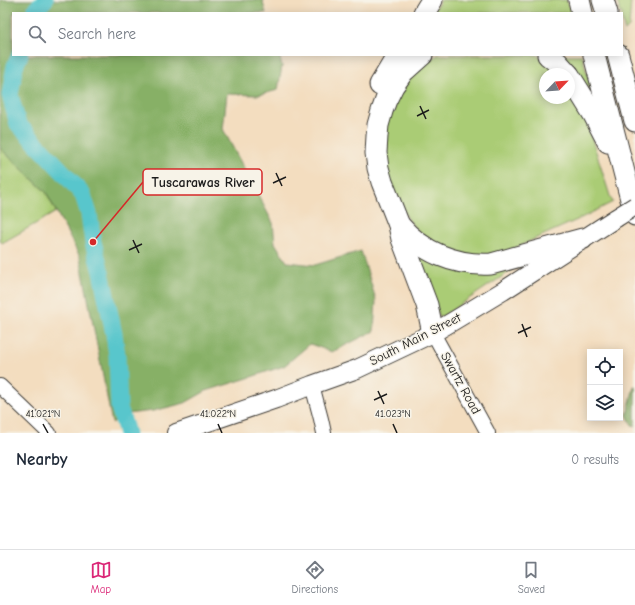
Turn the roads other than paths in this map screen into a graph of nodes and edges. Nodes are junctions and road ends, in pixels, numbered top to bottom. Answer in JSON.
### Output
{"nodes":[{"id":1,"x":432,"y":0,"type":"edge"},
{"id":2,"x":579,"y":0,"type":"edge"},
{"id":3,"x":604,"y":0,"type":"edge"},
{"id":4,"x":425,"y":12,"type":"edge"},
{"id":5,"x":582,"y":12,"type":"edge"},
{"id":6,"x":607,"y":12,"type":"edge"},
{"id":7,"x":397,"y":56,"type":"edge"},
{"id":8,"x":421,"y":56,"type":"edge"},
{"id":9,"x":549,"y":56,"type":"edge"},
{"id":10,"x":594,"y":56,"type":"edge"},
{"id":11,"x":618,"y":56,"type":"edge"},
{"id":12,"x":563,"y":68,"type":"edge"},
{"id":13,"x":575,"y":84,"type":"edge"},
{"id":14,"x":635,"y":121,"type":"edge"},
{"id":15,"x":623,"y":170,"type":"junction"},
{"id":16,"x":635,"y":206,"type":"edge"},
{"id":17,"x":626,"y":216,"type":"edge"},
{"id":18,"x":399,"y":225,"type":"junction"},
{"id":19,"x":582,"y":239,"type":"junction"},
{"id":20,"x":433,"y":333,"type":"junction"},
{"id":21,"x":312,"y":385,"type":"junction"},
{"id":22,"x":0,"y":386,"type":"edge"},
{"id":23,"x":49,"y":433,"type":"edge"},
{"id":24,"x":176,"y":433,"type":"edge"},
{"id":25,"x":324,"y":433,"type":"edge"},
{"id":26,"x":488,"y":433,"type":"edge"}],
"edges":[{"from":1,"to":4,"type":"highway"},
{"from":2,"to":5,"type":"highway"},
{"from":3,"to":6,"type":"highway"},
{"from":7,"to":20,"type":"highway"},
{"from":8,"to":18,"type":"highway"},
{"from":9,"to":12,"type":"highway"},
{"from":10,"to":15,"type":"highway"},
{"from":11,"to":14,"type":"highway"},
{"from":13,"to":15,"type":"highway"},
{"from":15,"to":17,"type":"highway"},
{"from":16,"to":17,"type":"main road","name":"South Main Street","bridge":true},
{"from":17,"to":19,"type":"main road","name":"South Main Street"},
{"from":18,"to":19,"type":"highway"},
{"from":18,"to":20,"type":"highway"},
{"from":19,"to":20,"type":"main road","name":"South Main Street"},
{"from":20,"to":21,"type":"main road","name":"South Main Street"},
{"from":20,"to":26,"type":"street","name":"Swartz Road"},
{"from":21,"to":24,"type":"main road","name":"South Main Street"},
{"from":21,"to":25,"type":"street"},
{"from":22,"to":23,"type":"street"}]}
